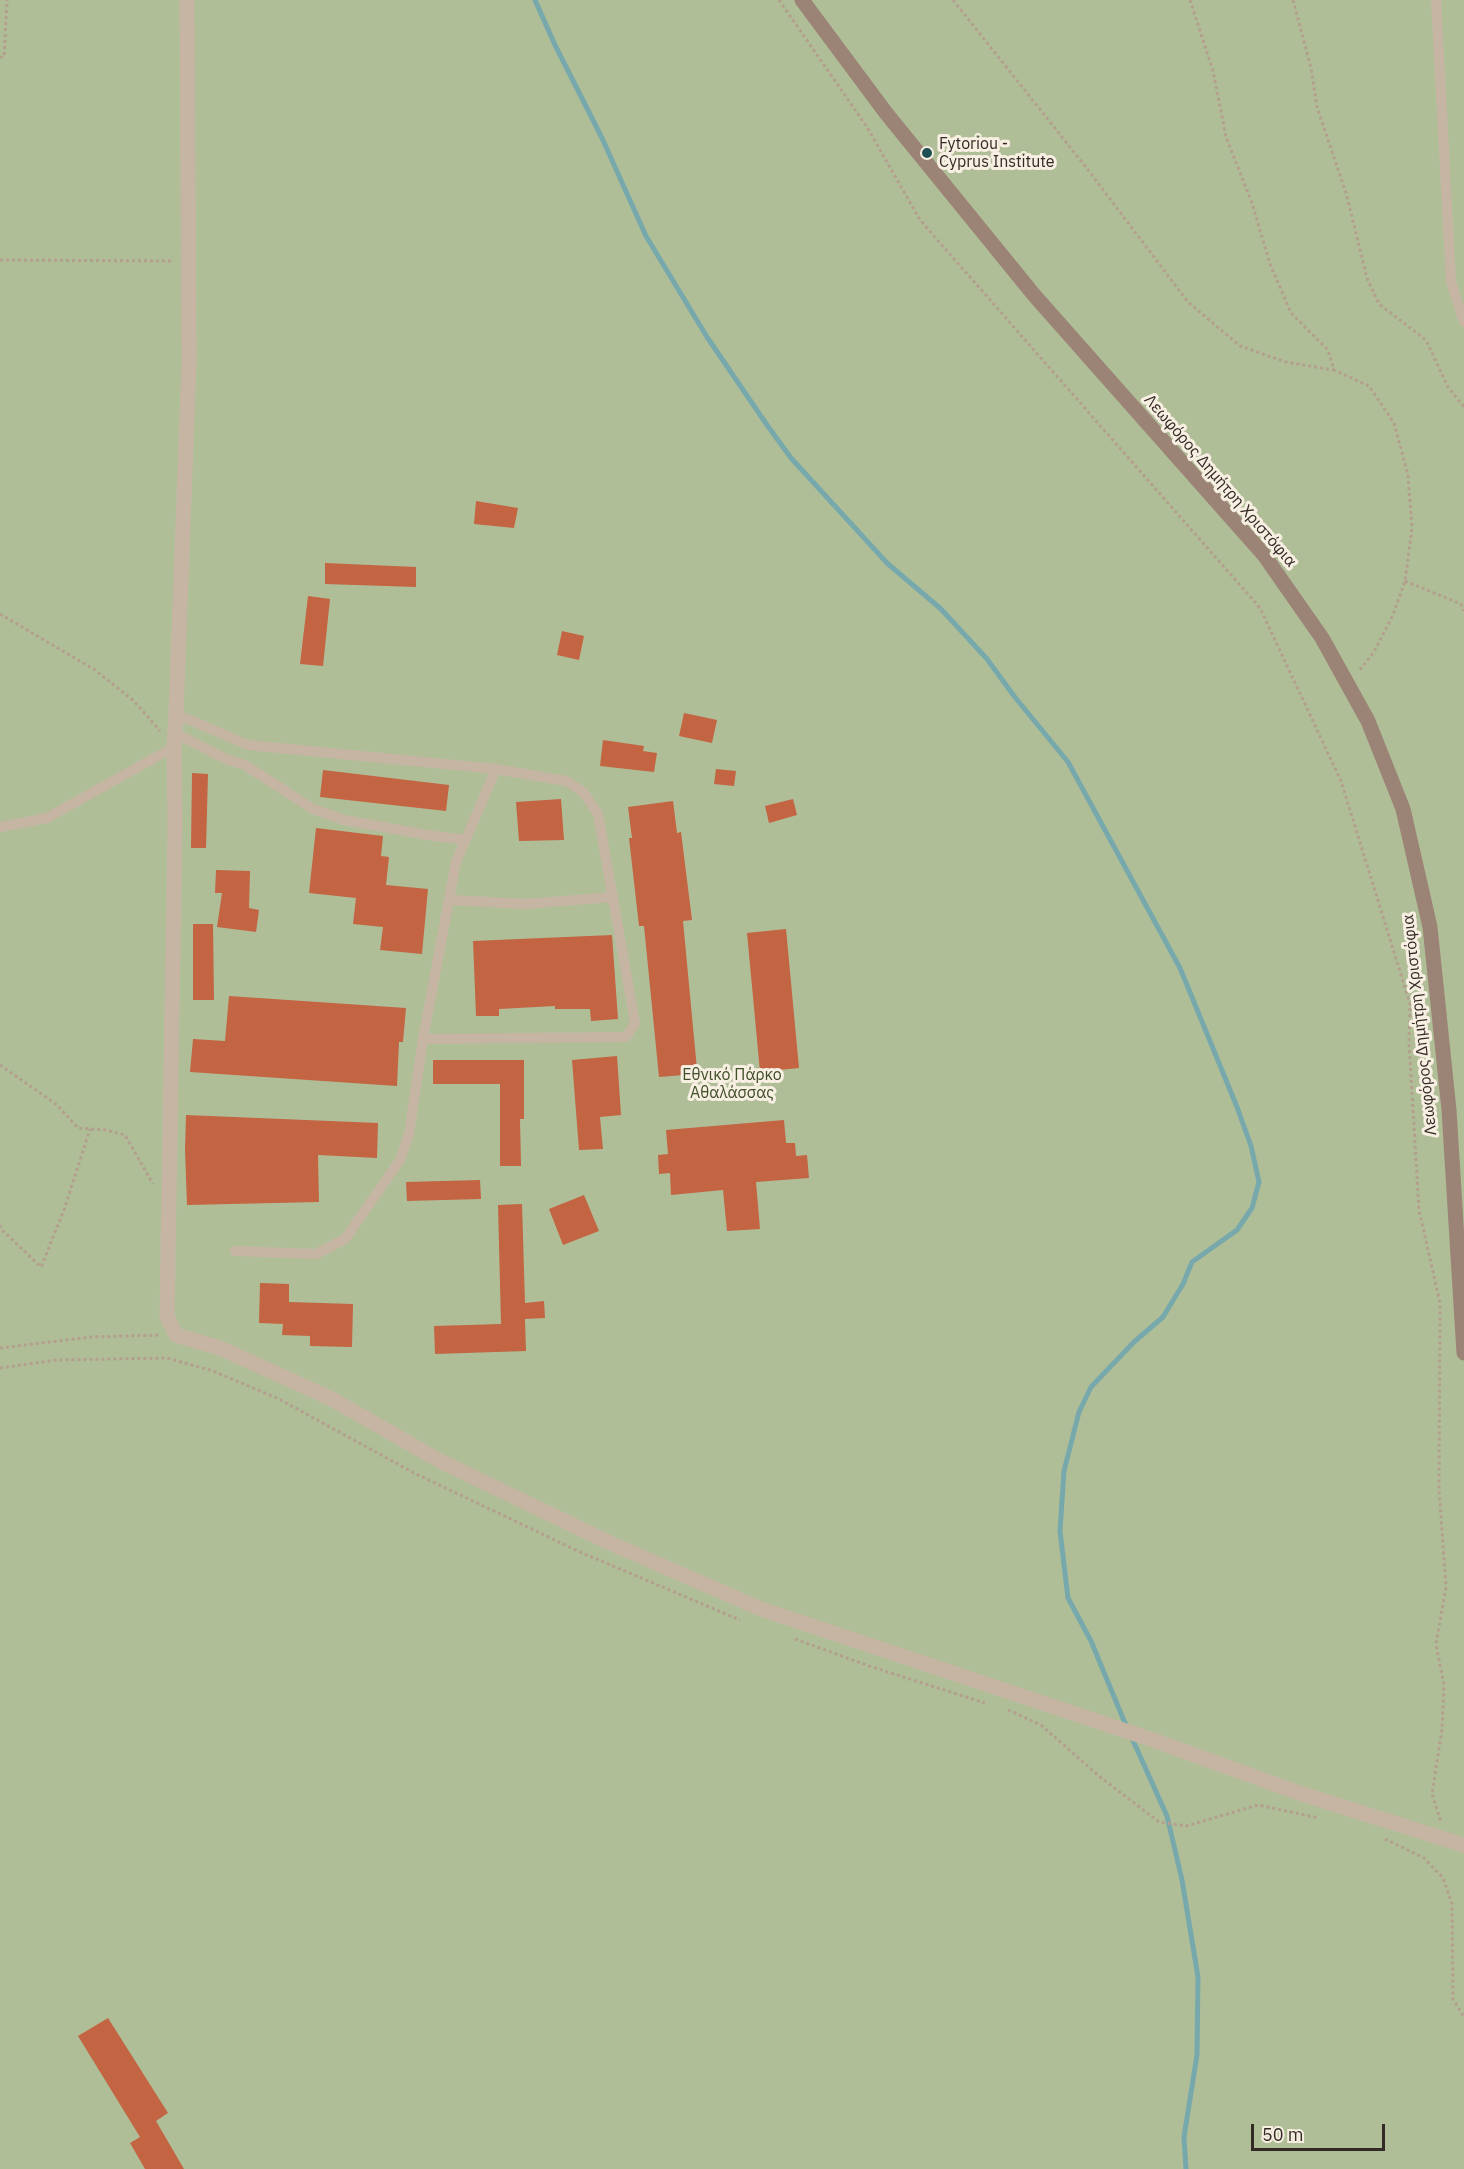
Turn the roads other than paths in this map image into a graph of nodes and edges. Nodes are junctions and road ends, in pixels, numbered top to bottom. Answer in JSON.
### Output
{"nodes":[{"id":1,"x":187,"y":0,"type":"edge"},
{"id":2,"x":802,"y":0,"type":"edge"},
{"id":3,"x":1436,"y":0,"type":"edge"},
{"id":4,"x":1464,"y":321,"type":"edge"},
{"id":5,"x":176,"y":714,"type":"junction"},
{"id":6,"x":174,"y":740,"type":"junction"},
{"id":7,"x":248,"y":745,"type":"junction"},
{"id":8,"x":245,"y":765,"type":"junction"},
{"id":9,"x":496,"y":769,"type":"junction"},
{"id":10,"x":0,"y":827,"type":"edge"},
{"id":11,"x":466,"y":840,"type":"junction"},
{"id":12,"x":612,"y":897,"type":"junction"},
{"id":13,"x":450,"y":900,"type":"junction"},
{"id":14,"x":423,"y":1039,"type":"junction"},
{"id":15,"x":235,"y":1251,"type":"dead end"},
{"id":16,"x":1464,"y":1353,"type":"edge"},
{"id":17,"x":1464,"y":1845,"type":"edge"}],
"edges":[{"from":1,"to":5,"type":"street"},
{"from":2,"to":16,"type":"main road","name":"Λεωφόρος Δημήτρη Χριστόφια"},
{"from":3,"to":4,"type":"lane"},
{"from":5,"to":6,"type":"street"},
{"from":5,"to":7,"type":"lane"},
{"from":6,"to":8,"type":"lane"},
{"from":6,"to":10,"type":"lane"},
{"from":6,"to":17,"type":"street"},
{"from":7,"to":8,"type":"lane"},
{"from":7,"to":9,"type":"lane"},
{"from":8,"to":11,"type":"lane"},
{"from":9,"to":11,"type":"lane"},
{"from":9,"to":12,"type":"lane"},
{"from":11,"to":13,"type":"lane"},
{"from":12,"to":13,"type":"lane"},
{"from":12,"to":14,"type":"lane"},
{"from":13,"to":14,"type":"lane"},
{"from":14,"to":15,"type":"lane"}]}
